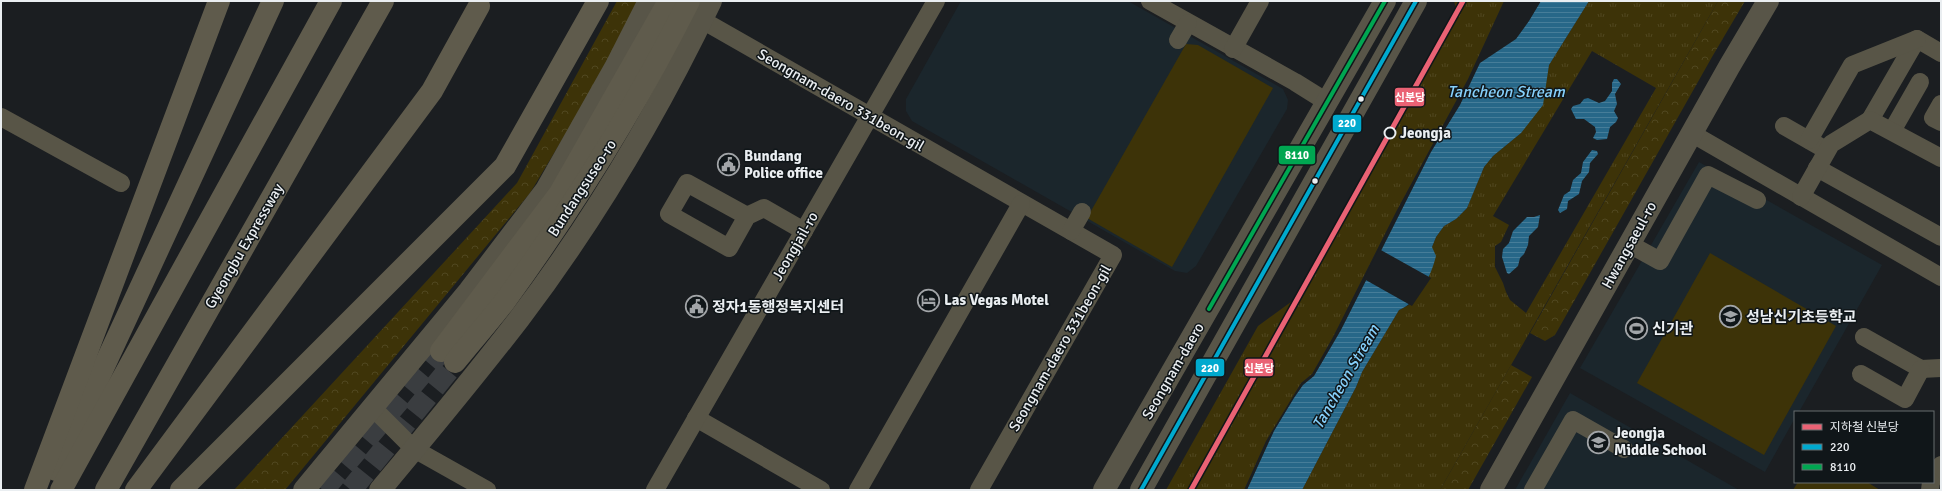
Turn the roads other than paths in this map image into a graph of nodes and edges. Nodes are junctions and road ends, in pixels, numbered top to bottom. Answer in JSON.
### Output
{"nodes":[{"id":1,"x":219,"y":1,"type":"edge"},
{"id":2,"x":273,"y":1,"type":"edge"},
{"id":3,"x":331,"y":1,"type":"edge"},
{"id":4,"x":383,"y":1,"type":"edge"},
{"id":5,"x":598,"y":1,"type":"edge"},
{"id":6,"x":649,"y":1,"type":"edge"},
{"id":7,"x":670,"y":1,"type":"edge"},
{"id":8,"x":690,"y":1,"type":"edge"},
{"id":9,"x":936,"y":1,"type":"edge"},
{"id":10,"x":1150,"y":1,"type":"edge"},
{"id":11,"x":1260,"y":1,"type":"edge"},
{"id":12,"x":1385,"y":1,"type":"edge"},
{"id":13,"x":1416,"y":1,"type":"edge"},
{"id":14,"x":1768,"y":1,"type":"edge"},
{"id":15,"x":479,"y":6,"type":"dead end"},
{"id":16,"x":706,"y":11,"type":"edge"},
{"id":17,"x":1188,"y":23,"type":"junction"},
{"id":18,"x":1917,"y":39,"type":"junction"},
{"id":19,"x":1178,"y":40,"type":"dead end"},
{"id":20,"x":1233,"y":49,"type":"junction"},
{"id":21,"x":1941,"y":53,"type":"edge"},
{"id":22,"x":1920,"y":82,"type":"dead end"},
{"id":23,"x":1327,"y":102,"type":"junction"},
{"id":24,"x":1941,"y":104,"type":"edge"},
{"id":25,"x":869,"y":116,"type":"junction"},
{"id":26,"x":1,"y":117,"type":"edge"},
{"id":27,"x":1870,"y":120,"type":"junction"},
{"id":28,"x":1941,"y":122,"type":"edge"},
{"id":29,"x":1784,"y":126,"type":"dead end"},
{"id":30,"x":1892,"y":131,"type":"junction"},
{"id":31,"x":1691,"y":133,"type":"junction"},
{"id":32,"x":1809,"y":140,"type":"junction"},
{"id":33,"x":1827,"y":150,"type":"junction"},
{"id":34,"x":1941,"y":158,"type":"edge"},
{"id":35,"x":1817,"y":168,"type":"junction"},
{"id":36,"x":121,"y":183,"type":"dead end"},
{"id":37,"x":1801,"y":197,"type":"junction"},
{"id":38,"x":1757,"y":200,"type":"dead end"},
{"id":39,"x":1022,"y":204,"type":"junction"},
{"id":40,"x":1082,"y":212,"type":"dead end"},
{"id":41,"x":747,"y":216,"type":"dead end"},
{"id":42,"x":804,"y":231,"type":"junction"},
{"id":43,"x":1071,"y":231,"type":"junction"},
{"id":44,"x":1941,"y":237,"type":"edge"},
{"id":45,"x":1629,"y":244,"type":"junction"},
{"id":46,"x":1941,"y":277,"type":"edge"},
{"id":47,"x":1864,"y":337,"type":"dead end"},
{"id":48,"x":1941,"y":368,"type":"edge"},
{"id":49,"x":1921,"y":369,"type":"junction"},
{"id":50,"x":1861,"y":374,"type":"dead end"},
{"id":51,"x":373,"y":408,"type":"junction"},
{"id":52,"x":696,"y":418,"type":"junction"},
{"id":53,"x":414,"y":449,"type":"junction"},
{"id":54,"x":1624,"y":449,"type":"dead end"},
{"id":55,"x":35,"y":490,"type":"edge"},
{"id":56,"x":47,"y":490,"type":"edge"},
{"id":57,"x":61,"y":490,"type":"edge"},
{"id":58,"x":106,"y":490,"type":"edge"},
{"id":59,"x":136,"y":490,"type":"edge"},
{"id":60,"x":181,"y":490,"type":"edge"},
{"id":61,"x":304,"y":490,"type":"edge"},
{"id":62,"x":380,"y":490,"type":"edge"},
{"id":63,"x":486,"y":490,"type":"edge"},
{"id":64,"x":655,"y":490,"type":"edge"},
{"id":65,"x":821,"y":490,"type":"edge"},
{"id":66,"x":858,"y":490,"type":"edge"},
{"id":67,"x":979,"y":490,"type":"edge"},
{"id":68,"x":1104,"y":490,"type":"edge"},
{"id":69,"x":1141,"y":490,"type":"edge"},
{"id":70,"x":1491,"y":490,"type":"edge"},
{"id":71,"x":1533,"y":490,"type":"edge"}],
"edges":[{"from":1,"to":55,"type":"highway"},
{"from":2,"to":56,"type":"highway"},
{"from":3,"to":57,"type":"highway"},
{"from":4,"to":58,"type":"highway","name":"Gyeongbu Expressway"},
{"from":5,"to":60,"type":"highway"},
{"from":6,"to":51,"type":"main road"},
{"from":7,"to":8,"type":"highway","name":"Bundangsuseo-ro"},
{"from":9,"to":25,"type":"street","name":"Jeongjail-ro"},
{"from":10,"to":17,"type":"street"},
{"from":11,"to":20,"type":"street"},
{"from":12,"to":23,"type":"main road","name":"Seongnam-daero"},
{"from":13,"to":69,"type":"main road","name":"Seongnam-daero"},
{"from":14,"to":31,"type":"main road","name":"Hwangsaeul-ro"},
{"from":15,"to":59,"type":"highway"},
{"from":16,"to":25,"type":"street","name":"Seongnam-daero 331beon-gil"},
{"from":16,"to":53,"type":"main road"},
{"from":17,"to":19,"type":"street"},
{"from":17,"to":20,"type":"street"},
{"from":18,"to":21,"type":"street"},
{"from":18,"to":27,"type":"street"},
{"from":18,"to":32,"type":"street"},
{"from":20,"to":23,"type":"street"},
{"from":22,"to":30,"type":"street"},
{"from":23,"to":68,"type":"main road","name":"Seongnam-daero"},
{"from":24,"to":28,"type":"street"},
{"from":25,"to":39,"type":"street","name":"Seongnam-daero 331beon-gil"},
{"from":25,"to":42,"type":"street","name":"Jeongjail-ro"},
{"from":26,"to":36,"type":"street"},
{"from":27,"to":30,"type":"street"},
{"from":27,"to":33,"type":"street"},
{"from":29,"to":32,"type":"street"},
{"from":30,"to":34,"type":"street"},
{"from":31,"to":37,"type":"street"},
{"from":31,"to":45,"type":"main road","name":"Hwangsaeul-ro"},
{"from":32,"to":33,"type":"street"},
{"from":33,"to":35,"type":"street"},
{"from":35,"to":37,"type":"street"},
{"from":35,"to":44,"type":"street"},
{"from":37,"to":46,"type":"street"},
{"from":38,"to":45,"type":"street"},
{"from":39,"to":43,"type":"street","name":"Seongnam-daero 331beon-gil"},
{"from":39,"to":66,"type":"street"},
{"from":40,"to":43,"type":"street"},
{"from":41,"to":42,"type":"street"},
{"from":42,"to":52,"type":"street","name":"Jeongjail-ro"},
{"from":43,"to":67,"type":"street","name":"Seongnam-daero 331beon-gil"},
{"from":45,"to":70,"type":"main road","name":"Hwangsaeul-ro"},
{"from":47,"to":49,"type":"street"},
{"from":48,"to":49,"type":"street"},
{"from":49,"to":50,"type":"street"},
{"from":51,"to":53,"type":"street"},
{"from":51,"to":61,"type":"main road"},
{"from":52,"to":64,"type":"street","name":"Jeongjail-ro"},
{"from":52,"to":65,"type":"street"},
{"from":53,"to":62,"type":"main road"},
{"from":53,"to":63,"type":"street"},
{"from":54,"to":71,"type":"street"}]}
